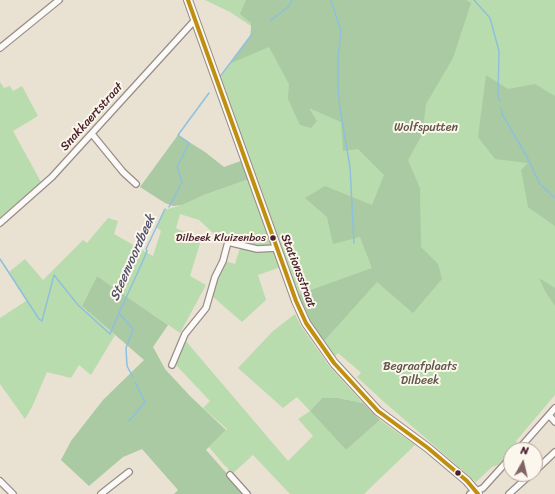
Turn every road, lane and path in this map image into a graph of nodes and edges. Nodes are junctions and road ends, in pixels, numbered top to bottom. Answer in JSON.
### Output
{"nodes":[{"id":1,"x":59,"y":0,"type":"edge"},
{"id":2,"x":188,"y":0,"type":"edge"},
{"id":3,"x":195,"y":20,"type":"junction"},
{"id":4,"x":0,"y":48,"type":"edge"},
{"id":5,"x":92,"y":134,"type":"junction"},
{"id":6,"x":136,"y":184,"type":"dead end"},
{"id":7,"x":0,"y":223,"type":"edge"},
{"id":8,"x":277,"y":248,"type":"junction"},
{"id":9,"x":172,"y":365,"type":"dead end"},
{"id":10,"x":555,"y":408,"type":"edge"},
{"id":11,"x":548,"y":416,"type":"junction"},
{"id":12,"x":555,"y":422,"type":"edge"},
{"id":13,"x":525,"y":442,"type":"edge"},
{"id":14,"x":555,"y":452,"type":"edge"},
{"id":15,"x":543,"y":463,"type":"edge"},
{"id":16,"x":503,"y":467,"type":"edge"},
{"id":17,"x":128,"y":472,"type":"dead end"},
{"id":18,"x":230,"y":475,"type":"dead end"},
{"id":19,"x":0,"y":481,"type":"edge"},
{"id":20,"x":522,"y":482,"type":"edge"},
{"id":21,"x":475,"y":493,"type":"edge"},
{"id":22,"x":13,"y":494,"type":"edge"},
{"id":23,"x":101,"y":494,"type":"edge"},
{"id":24,"x":247,"y":494,"type":"edge"},
{"id":25,"x":509,"y":494,"type":"edge"}],
"edges":[{"from":1,"to":4,"type":"street"},
{"from":2,"to":3,"type":"street","name":"Stationsstraat"},
{"from":3,"to":5,"type":"street","name":"Snakkaertstraat"},
{"from":3,"to":8,"type":"street","name":"Stationsstraat"},
{"from":5,"to":6,"type":"street"},
{"from":5,"to":7,"type":"street","name":"Snakkaertstraat"},
{"from":8,"to":9,"type":"street"},
{"from":8,"to":21,"type":"street","name":"Stationsstraat"},
{"from":10,"to":11,"type":"street"},
{"from":11,"to":12,"type":"street"},
{"from":11,"to":13,"type":"street"},
{"from":14,"to":15,"type":"street"},
{"from":16,"to":21,"type":"street"},
{"from":17,"to":23,"type":"street"},
{"from":18,"to":24,"type":"street"},
{"from":19,"to":22,"type":"street"},
{"from":20,"to":25,"type":"street"}]}
